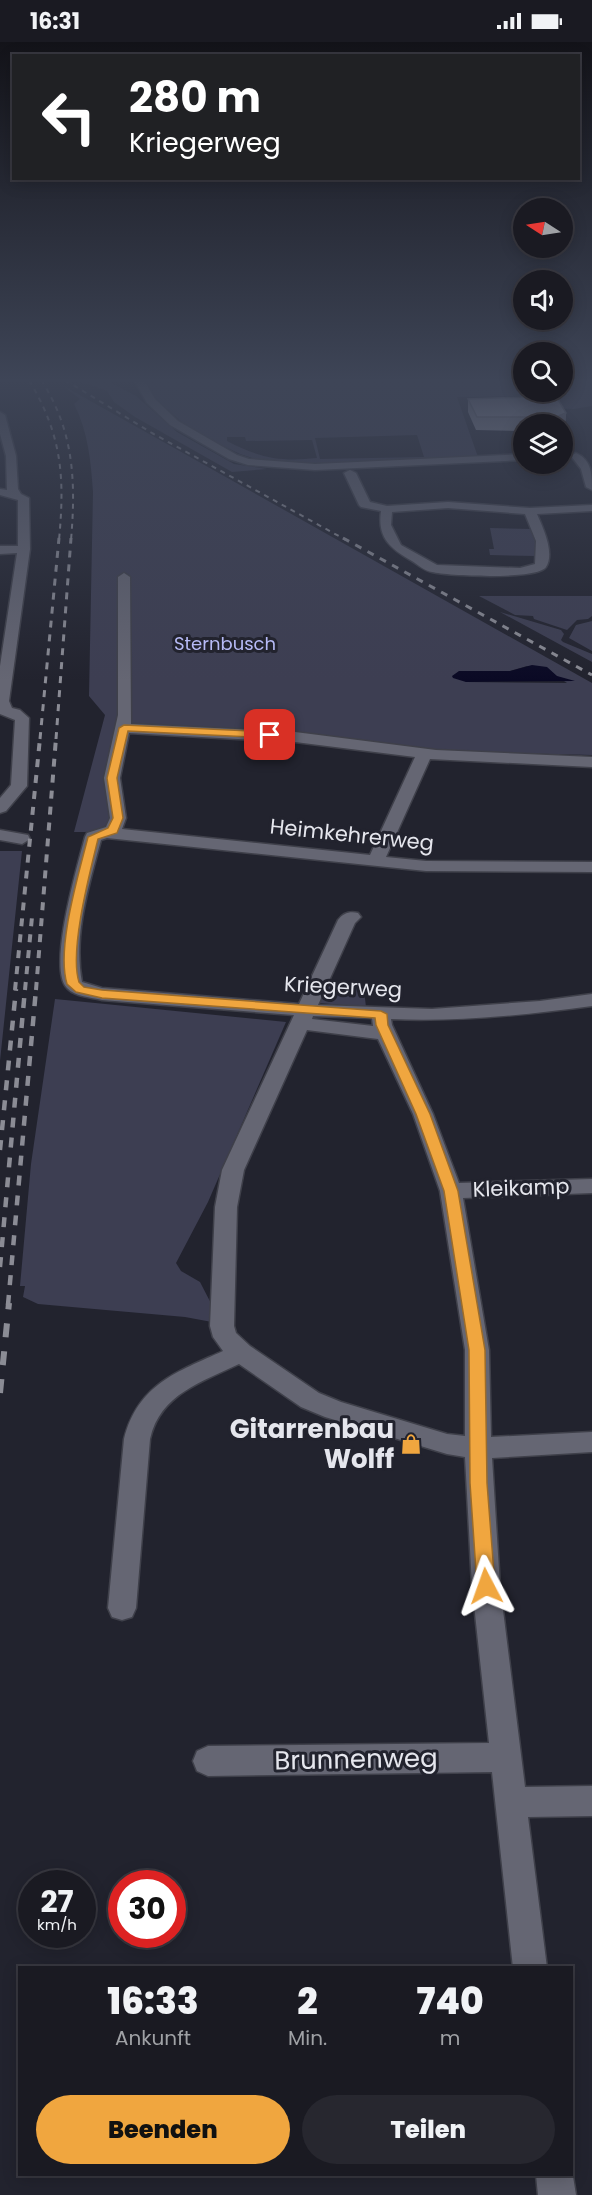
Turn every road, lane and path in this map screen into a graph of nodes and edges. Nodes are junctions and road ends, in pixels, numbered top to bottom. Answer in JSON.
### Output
{"nodes":[{"id":1,"x":10,"y":480,"type":"edge"},
{"id":2,"x":354,"y":480,"type":"edge"},
{"id":3,"x":0,"y":492,"type":"edge"},
{"id":4,"x":15,"y":494,"type":"junction"},
{"id":5,"x":592,"y":508,"type":"edge"},
{"id":6,"x":387,"y":509,"type":"junction"},
{"id":7,"x":530,"y":511,"type":"junction"},
{"id":8,"x":24,"y":549,"type":"junction"},
{"id":9,"x":0,"y":550,"type":"edge"},
{"id":10,"x":124,"y":577,"type":"dead end"},
{"id":11,"x":6,"y":629,"type":"edge"},
{"id":12,"x":3,"y":710,"type":"edge"},
{"id":13,"x":124,"y":728,"type":"junction"},
{"id":14,"x":424,"y":754,"type":"junction"},
{"id":15,"x":592,"y":762,"type":"edge"},
{"id":16,"x":0,"y":808,"type":"edge"},
{"id":17,"x":108,"y":833,"type":"junction"},
{"id":18,"x":0,"y":835,"type":"edge"},
{"id":19,"x":22,"y":839,"type":"dead end"},
{"id":20,"x":375,"y":862,"type":"junction"},
{"id":21,"x":592,"y":867,"type":"edge"},
{"id":22,"x":352,"y":917,"type":"dead end"},
{"id":23,"x":592,"y":1000,"type":"edge"},
{"id":24,"x":304,"y":1016,"type":"junction"},
{"id":25,"x":383,"y":1024,"type":"junction"},
{"id":26,"x":592,"y":1186,"type":"edge"},
{"id":27,"x":451,"y":1191,"type":"junction"},
{"id":28,"x":241,"y":1353,"type":"junction"},
{"id":29,"x":592,"y":1442,"type":"edge"},
{"id":30,"x":480,"y":1448,"type":"junction"},
{"id":31,"x":122,"y":1608,"type":"dead end"},
{"id":32,"x":504,"y":1757,"type":"junction"},
{"id":33,"x":208,"y":1761,"type":"dead end"},
{"id":34,"x":592,"y":1801,"type":"edge"},
{"id":35,"x":510,"y":1802,"type":"junction"},
{"id":36,"x":530,"y":1966,"type":"edge"},
{"id":37,"x":555,"y":2176,"type":"edge"},
{"id":38,"x":557,"y":2195,"type":"edge"}],
"edges":[{"from":1,"to":4,"type":"street"},
{"from":2,"to":6,"type":"street"},
{"from":3,"to":4,"type":"street"},
{"from":4,"to":8,"type":"street"},
{"from":5,"to":7,"type":"street"},
{"from":6,"to":7,"type":"street"},
{"from":6,"to":7,"type":"street"},
{"from":8,"to":9,"type":"street"},
{"from":8,"to":11,"type":"street"},
{"from":10,"to":13,"type":"street"},
{"from":11,"to":12,"type":"street"},
{"from":12,"to":16,"type":"street"},
{"from":13,"to":14,"type":"street"},
{"from":13,"to":17,"type":"street"},
{"from":14,"to":15,"type":"street"},
{"from":14,"to":20,"type":"street"},
{"from":17,"to":20,"type":"street","name":"Heimkehrerweg"},
{"from":17,"to":24,"type":"street","name":"Kriegerweg"},
{"from":18,"to":19,"type":"street"},
{"from":20,"to":21,"type":"street","name":"Heimkehrerweg"},
{"from":22,"to":24,"type":"street"},
{"from":23,"to":25,"type":"street","name":"Kriegerweg"},
{"from":24,"to":25,"type":"street","name":"Kriegerweg"},
{"from":24,"to":28,"type":"street"},
{"from":25,"to":27,"type":"street"},
{"from":26,"to":27,"type":"street","name":"Kleikamp"},
{"from":27,"to":30,"type":"street"},
{"from":28,"to":30,"type":"street"},
{"from":28,"to":31,"type":"street"},
{"from":29,"to":30,"type":"street"},
{"from":30,"to":32,"type":"street"},
{"from":32,"to":33,"type":"street","name":"Brunnenweg"},
{"from":32,"to":35,"type":"street"},
{"from":34,"to":35,"type":"street"},
{"from":35,"to":36,"type":"street"},
{"from":37,"to":38,"type":"street"}]}
